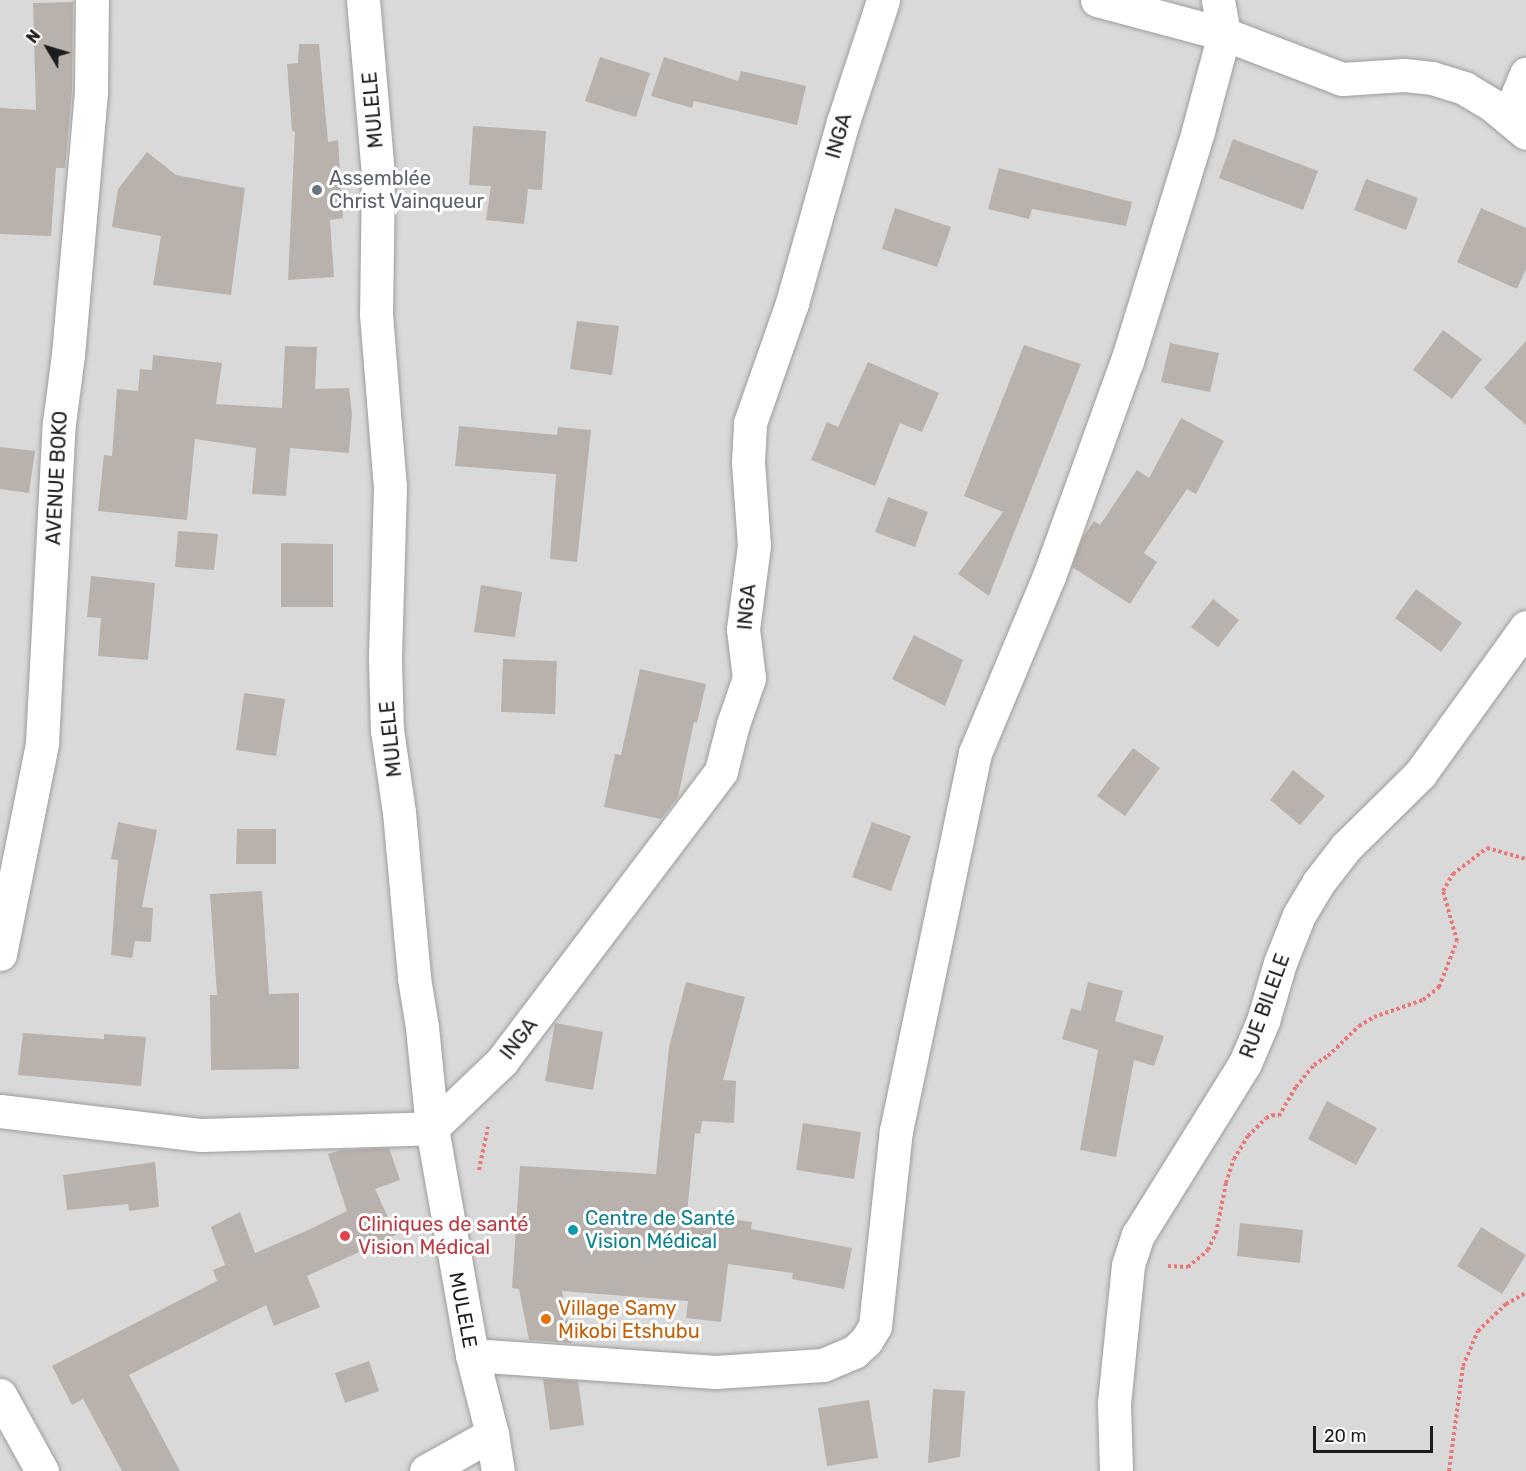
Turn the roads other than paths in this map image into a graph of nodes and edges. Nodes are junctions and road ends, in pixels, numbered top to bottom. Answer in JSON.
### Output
{"nodes":[{"id":1,"x":92,"y":0,"type":"edge"},
{"id":2,"x":363,"y":0,"type":"edge"},
{"id":3,"x":883,"y":0,"type":"edge"},
{"id":4,"x":1097,"y":0,"type":"edge"},
{"id":5,"x":1218,"y":0,"type":"edge"},
{"id":6,"x":1224,"y":34,"type":"junction"},
{"id":7,"x":1526,"y":74,"type":"edge"},
{"id":8,"x":1517,"y":125,"type":"edge"},
{"id":9,"x":1526,"y":627,"type":"edge"},
{"id":10,"x":0,"y":954,"type":"edge"},
{"id":11,"x":0,"y":1111,"type":"edge"},
{"id":12,"x":432,"y":1128,"type":"junction"},
{"id":13,"x":472,"y":1355,"type":"junction"},
{"id":14,"x":0,"y":1395,"type":"edge"},
{"id":15,"x":492,"y":1434,"type":"junction"},
{"id":16,"x":42,"y":1471,"type":"edge"},
{"id":17,"x":426,"y":1471,"type":"edge"},
{"id":18,"x":498,"y":1471,"type":"edge"},
{"id":19,"x":1116,"y":1471,"type":"edge"}],
"edges":[{"from":1,"to":10,"type":"street","name":"AVENUE BOKO"},
{"from":2,"to":12,"type":"street","name":"MULELE"},
{"from":3,"to":12,"type":"street","name":"INGA"},
{"from":4,"to":6,"type":"street"},
{"from":5,"to":6,"type":"street"},
{"from":6,"to":8,"type":"street"},
{"from":6,"to":13,"type":"street"},
{"from":7,"to":8,"type":"street"},
{"from":9,"to":19,"type":"street","name":"RUE BILELE"},
{"from":11,"to":12,"type":"street"},
{"from":12,"to":13,"type":"street","name":"MULELE"},
{"from":13,"to":15,"type":"street","name":"MULELE"},
{"from":14,"to":16,"type":"street"},
{"from":15,"to":17,"type":"street"},
{"from":15,"to":18,"type":"street","name":"MULELE"}]}
